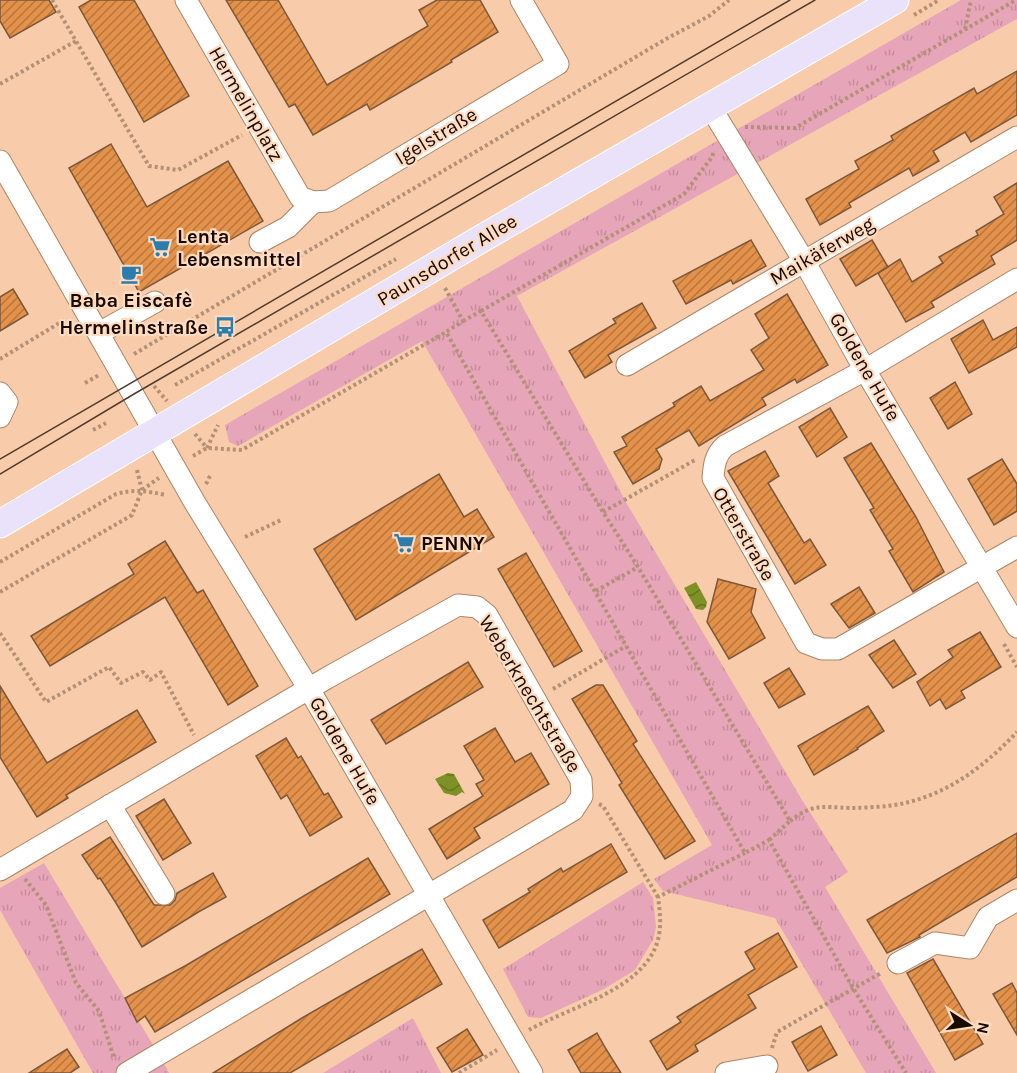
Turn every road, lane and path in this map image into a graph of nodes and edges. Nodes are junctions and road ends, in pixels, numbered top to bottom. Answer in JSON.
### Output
{"nodes":[{"id":1,"x":52,"y":0,"type":"edge"},
{"id":2,"x":186,"y":0,"type":"edge"},
{"id":3,"x":521,"y":0,"type":"edge"},
{"id":4,"x":729,"y":0,"type":"edge"},
{"id":5,"x":895,"y":0,"type":"edge"},
{"id":6,"x":971,"y":0,"type":"edge"},
{"id":7,"x":1016,"y":0,"type":"edge"},
{"id":8,"x":965,"y":30,"type":"junction"},
{"id":9,"x":76,"y":41,"type":"junction"},
{"id":10,"x":0,"y":84,"type":"edge"},
{"id":11,"x":716,"y":117,"type":"junction"},
{"id":12,"x":258,"y":126,"type":"junction"},
{"id":13,"x":1017,"y":137,"type":"edge"},
{"id":14,"x":0,"y":161,"type":"edge"},
{"id":15,"x":313,"y":202,"type":"junction"},
{"id":16,"x":260,"y":242,"type":"dead end"},
{"id":17,"x":804,"y":261,"type":"junction"},
{"id":18,"x":1017,"y":279,"type":"edge"},
{"id":19,"x":445,"y":288,"type":"dead end"},
{"id":20,"x":155,"y":302,"type":"dead end"},
{"id":21,"x":84,"y":309,"type":"junction"},
{"id":22,"x":481,"y":311,"type":"junction"},
{"id":23,"x":463,"y":321,"type":"junction"},
{"id":24,"x":446,"y":332,"type":"junction"},
{"id":25,"x":99,"y":333,"type":"junction"},
{"id":26,"x":130,"y":357,"type":"dead end"},
{"id":27,"x":0,"y":359,"type":"edge"},
{"id":28,"x":627,"y":365,"type":"dead end"},
{"id":29,"x":865,"y":369,"type":"junction"},
{"id":30,"x":0,"y":393,"type":"edge"},
{"id":31,"x":0,"y":417,"type":"edge"},
{"id":32,"x":106,"y":423,"type":"dead end"},
{"id":33,"x":93,"y":430,"type":"dead end"},
{"id":34,"x":156,"y":430,"type":"junction"},
{"id":35,"x":207,"y":448,"type":"dead end"},
{"id":36,"x":718,"y":452,"type":"junction"},
{"id":37,"x":142,"y":490,"type":"junction"},
{"id":38,"x":164,"y":495,"type":"dead end"},
{"id":39,"x":603,"y":512,"type":"junction"},
{"id":40,"x":281,"y":520,"type":"dead end"},
{"id":41,"x":0,"y":524,"type":"edge"},
{"id":42,"x":245,"y":537,"type":"dead end"},
{"id":43,"x":1017,"y":547,"type":"edge"},
{"id":44,"x":0,"y":562,"type":"edge"},
{"id":45,"x":981,"y":566,"type":"junction"},
{"id":46,"x":638,"y":567,"type":"junction"},
{"id":47,"x":596,"y":591,"type":"junction"},
{"id":48,"x":0,"y":592,"type":"edge"},
{"id":49,"x":1017,"y":627,"type":"edge"},
{"id":50,"x":0,"y":633,"type":"edge"},
{"id":51,"x":626,"y":646,"type":"junction"},
{"id":52,"x":309,"y":689,"type":"junction"},
{"id":53,"x":537,"y":699,"type":"junction"},
{"id":54,"x":1017,"y":732,"type":"edge"},
{"id":55,"x":202,"y":751,"type":"junction"},
{"id":56,"x":582,"y":796,"type":"junction"},
{"id":57,"x":110,"y":805,"type":"junction"},
{"id":58,"x":790,"y":821,"type":"junction"},
{"id":59,"x":769,"y":840,"type":"junction"},
{"id":60,"x":745,"y":853,"type":"junction"},
{"id":61,"x":6,"y":867,"type":"edge"},
{"id":62,"x":164,"y":894,"type":"dead end"},
{"id":63,"x":429,"y":894,"type":"junction"},
{"id":64,"x":658,"y":897,"type":"junction"},
{"id":65,"x":1017,"y":900,"type":"edge"},
{"id":66,"x":898,"y":963,"type":"joint"},
{"id":67,"x":853,"y":988,"type":"junction"},
{"id":68,"x":513,"y":1040,"type":"junction"},
{"id":69,"x":767,"y":1066,"type":"joint"},
{"id":70,"x":121,"y":1068,"type":"edge"},
{"id":71,"x":459,"y":1073,"type":"edge"},
{"id":72,"x":532,"y":1073,"type":"edge"},
{"id":73,"x":726,"y":1073,"type":"edge"},
{"id":74,"x":906,"y":1073,"type":"edge"}],
"edges":[{"from":1,"to":9,"type":"path"},
{"from":2,"to":12,"type":"street","name":"Hermelinplatz"},
{"from":3,"to":15,"type":"street","name":"Igelstraße"},
{"from":4,"to":26,"type":"path"},
{"from":5,"to":11,"type":"main road","name":"Paunsdorfer Allee"},
{"from":6,"to":8,"type":"path"},
{"from":7,"to":8,"type":"path"},
{"from":8,"to":11,"type":"path"},
{"from":9,"to":10,"type":"path"},
{"from":9,"to":12,"type":"path"},
{"from":11,"to":17,"type":"street","name":"Goldene Hufe"},
{"from":11,"to":22,"type":"path"},
{"from":11,"to":34,"type":"main road","name":"Paunsdorfer Allee"},
{"from":12,"to":15,"type":"street","name":"Hermelinplatz"},
{"from":13,"to":17,"type":"street","name":"Maikäferweg"},
{"from":14,"to":21,"type":"street"},
{"from":15,"to":16,"type":"street"},
{"from":17,"to":28,"type":"street","name":"Maikäferweg"},
{"from":17,"to":29,"type":"street","name":"Goldene Hufe"},
{"from":18,"to":29,"type":"street"},
{"from":19,"to":23,"type":"path"},
{"from":20,"to":25,"type":"street"},
{"from":21,"to":25,"type":"street"},
{"from":21,"to":27,"type":"path"},
{"from":22,"to":23,"type":"path"},
{"from":22,"to":39,"type":"path"},
{"from":23,"to":24,"type":"path"},
{"from":24,"to":35,"type":"path"},
{"from":24,"to":47,"type":"path"},
{"from":25,"to":34,"type":"street"},
{"from":29,"to":36,"type":"street"},
{"from":29,"to":45,"type":"street","name":"Goldene Hufe"},
{"from":30,"to":31,"type":"street"},
{"from":32,"to":33,"type":"path"},
{"from":34,"to":41,"type":"main road","name":"Paunsdorfer Allee"},
{"from":34,"to":52,"type":"street","name":"Goldene Hufe"},
{"from":36,"to":39,"type":"path"},
{"from":36,"to":45,"type":"street","name":"Otterstraße"},
{"from":37,"to":38,"type":"path"},
{"from":37,"to":44,"type":"path"},
{"from":37,"to":48,"type":"path"},
{"from":39,"to":46,"type":"path"},
{"from":40,"to":42,"type":"path"},
{"from":43,"to":45,"type":"street","name":"Otterstraße"},
{"from":45,"to":49,"type":"street","name":"Goldene Hufe"},
{"from":46,"to":47,"type":"path"},
{"from":46,"to":58,"type":"path"},
{"from":47,"to":51,"type":"path"},
{"from":50,"to":55,"type":"path"},
{"from":51,"to":53,"type":"path"},
{"from":51,"to":60,"type":"path"},
{"from":52,"to":53,"type":"street","name":"Weberknechtstraße"},
{"from":52,"to":55,"type":"street","name":"Weberknechtstraße"},
{"from":52,"to":63,"type":"street","name":"Goldene Hufe"},
{"from":53,"to":56,"type":"street","name":"Weberknechtstraße"},
{"from":54,"to":58,"type":"path"},
{"from":55,"to":57,"type":"street","name":"Weberknechtstraße"},
{"from":56,"to":63,"type":"street","name":"Weberknechtstraße"},
{"from":56,"to":64,"type":"path"},
{"from":57,"to":61,"type":"street","name":"Weberknechtstraße"},
{"from":57,"to":62,"type":"street"},
{"from":58,"to":59,"type":"path"},
{"from":59,"to":60,"type":"path"},
{"from":59,"to":67,"type":"path"},
{"from":60,"to":64,"type":"path"},
{"from":61,"to":70,"type":"path"},
{"from":63,"to":68,"type":"street","name":"Goldene Hufe"},
{"from":63,"to":70,"type":"street","name":"Weberknechtstraße"},
{"from":64,"to":68,"type":"path"},
{"from":65,"to":66,"type":"street"},
{"from":66,"to":67,"type":"path"},
{"from":67,"to":69,"type":"path"},
{"from":67,"to":74,"type":"path"},
{"from":68,"to":71,"type":"path"},
{"from":68,"to":72,"type":"street","name":"Goldene Hufe"},
{"from":69,"to":73,"type":"street"}]}
